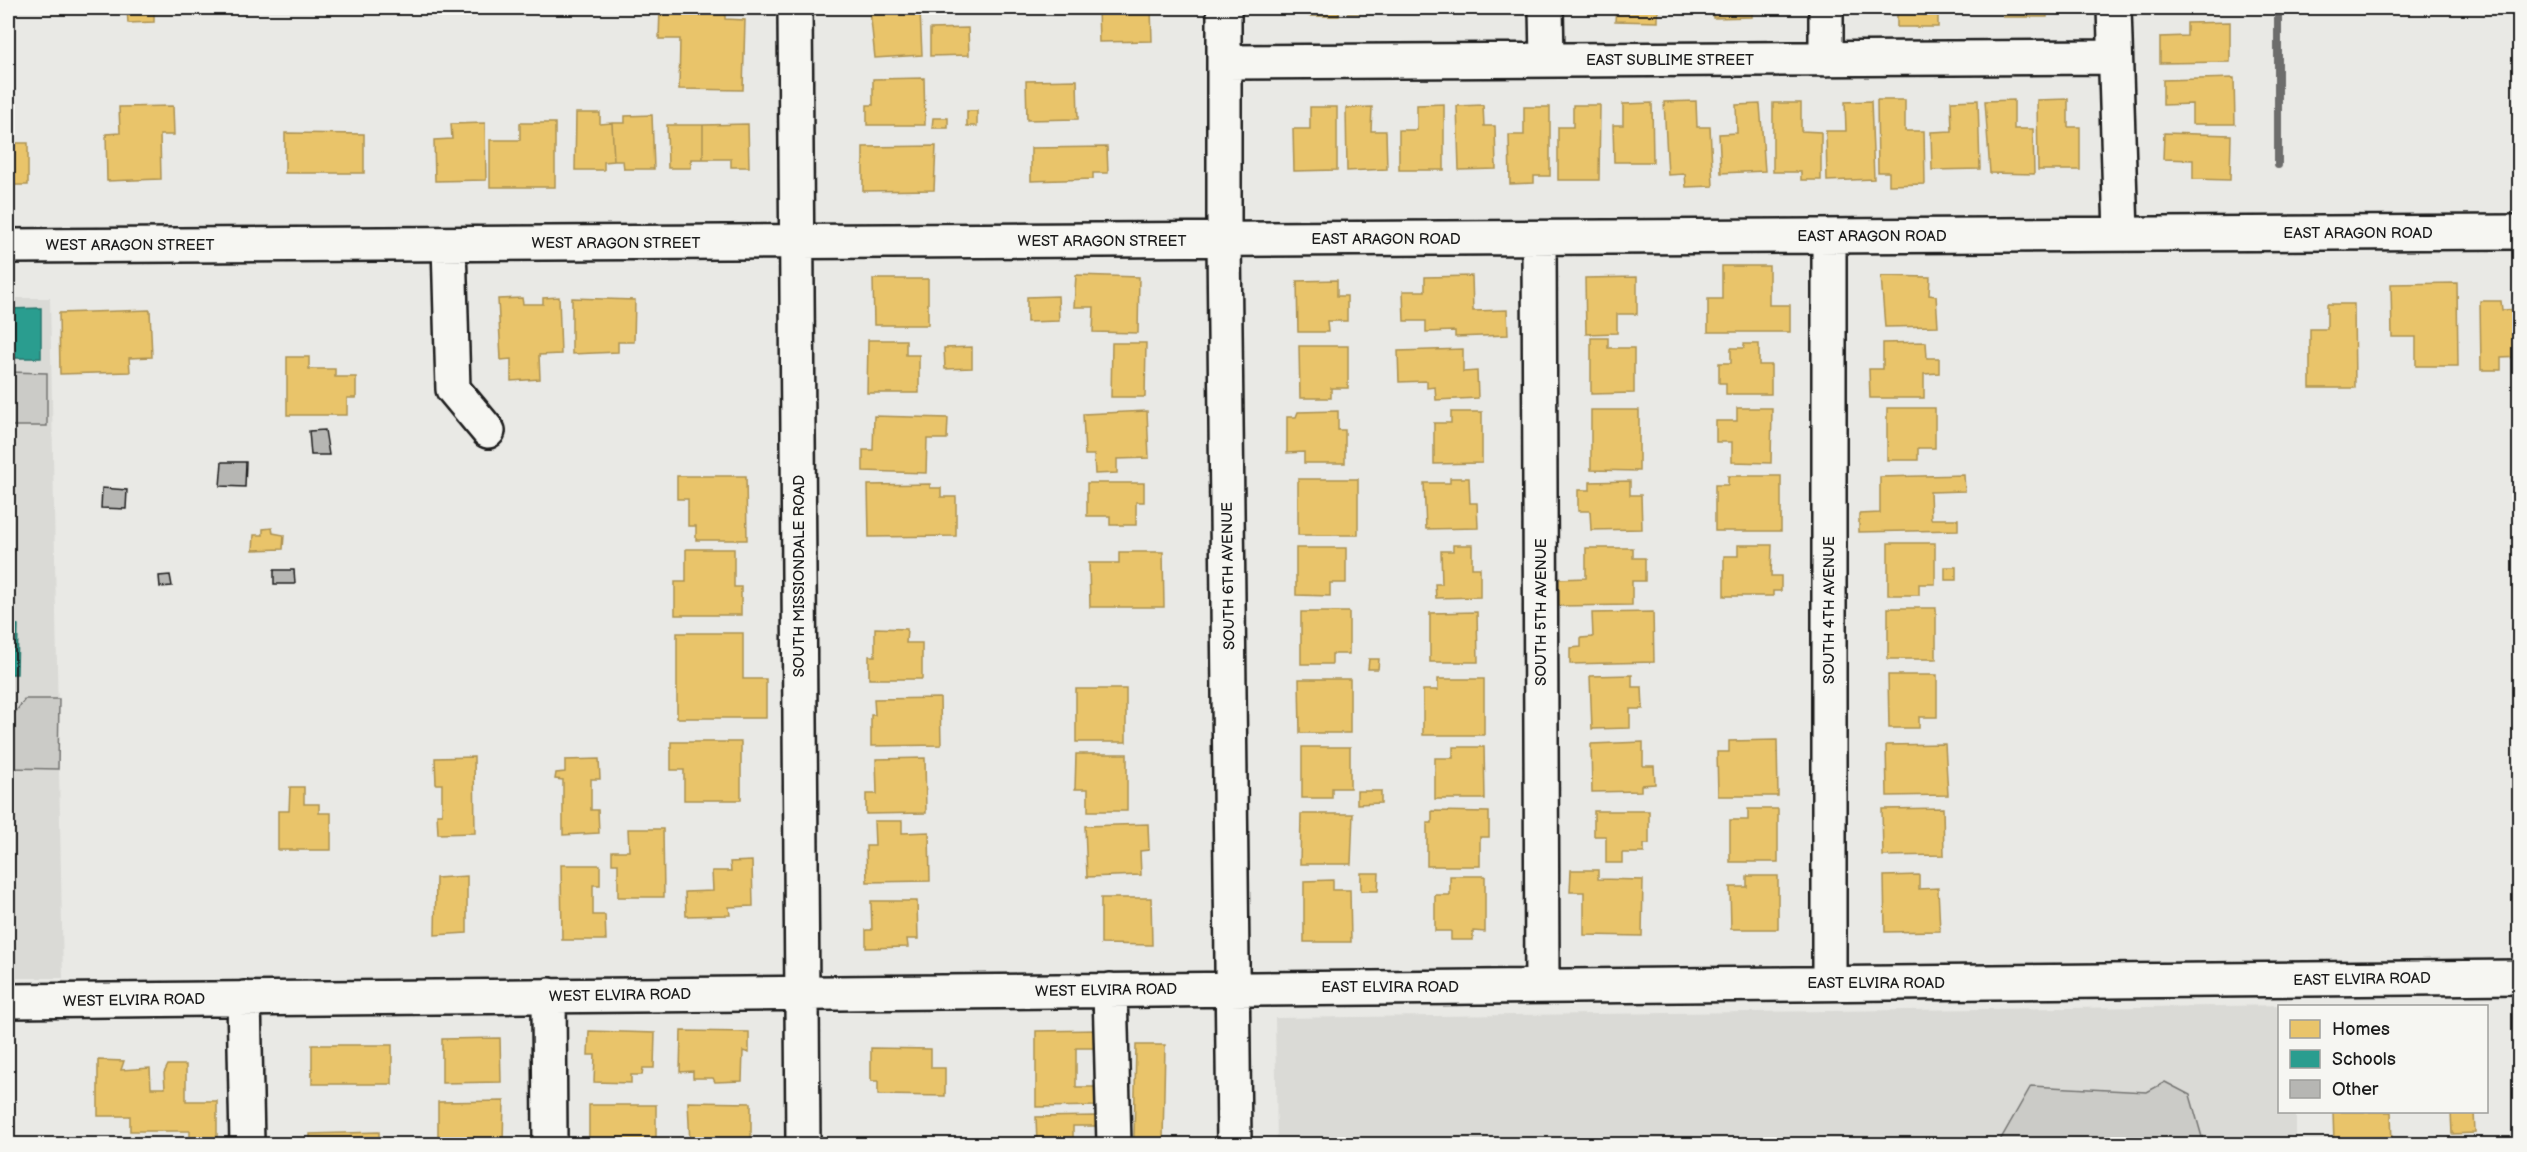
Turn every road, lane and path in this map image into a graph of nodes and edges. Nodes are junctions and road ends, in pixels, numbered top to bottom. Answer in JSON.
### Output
{"nodes":[{"id":1,"x":795,"y":8,"type":"edge"},
{"id":2,"x":1224,"y":8,"type":"edge"},
{"id":3,"x":1546,"y":8,"type":"edge"},
{"id":4,"x":1826,"y":8,"type":"edge"},
{"id":5,"x":2114,"y":8,"type":"edge"},
{"id":6,"x":2115,"y":57,"type":"junction"},
{"id":7,"x":1826,"y":59,"type":"junction"},
{"id":8,"x":1547,"y":60,"type":"junction"},
{"id":9,"x":1224,"y":62,"type":"junction"},
{"id":10,"x":2520,"y":232,"type":"edge"},
{"id":11,"x":2121,"y":234,"type":"junction"},
{"id":12,"x":1829,"y":237,"type":"junction"},
{"id":13,"x":1539,"y":238,"type":"junction"},
{"id":14,"x":1224,"y":241,"type":"junction"},
{"id":15,"x":797,"y":242,"type":"junction"},
{"id":16,"x":449,"y":244,"type":"junction"},
{"id":17,"x":8,"y":246,"type":"edge"},
{"id":18,"x":488,"y":431,"type":"dead end"},
{"id":19,"x":2520,"y":977,"type":"edge"},
{"id":20,"x":1829,"y":983,"type":"junction"},
{"id":21,"x":1542,"y":986,"type":"junction"},
{"id":22,"x":1233,"y":989,"type":"junction"},
{"id":23,"x":1110,"y":990,"type":"junction"},
{"id":24,"x":802,"y":993,"type":"junction"},
{"id":25,"x":549,"y":996,"type":"junction"},
{"id":26,"x":244,"y":998,"type":"junction"},
{"id":27,"x":8,"y":1001,"type":"edge"},
{"id":28,"x":247,"y":1144,"type":"edge"},
{"id":29,"x":550,"y":1144,"type":"edge"},
{"id":30,"x":803,"y":1144,"type":"edge"},
{"id":31,"x":1114,"y":1144,"type":"edge"},
{"id":32,"x":1234,"y":1144,"type":"edge"}],
"edges":[{"from":1,"to":15,"type":"street","name":"SOUTH MISSIONDALE ROAD"},
{"from":2,"to":9,"type":"street","name":"SOUTH 6TH AVENUE"},
{"from":3,"to":8,"type":"street"},
{"from":4,"to":7,"type":"street"},
{"from":5,"to":6,"type":"street"},
{"from":6,"to":7,"type":"street","name":"EAST SUBLIME STREET"},
{"from":6,"to":11,"type":"street"},
{"from":7,"to":8,"type":"street","name":"EAST SUBLIME STREET"},
{"from":8,"to":9,"type":"street","name":"EAST SUBLIME STREET"},
{"from":9,"to":14,"type":"street","name":"SOUTH 6TH AVENUE"},
{"from":10,"to":11,"type":"street","name":"EAST ARAGON ROAD"},
{"from":11,"to":12,"type":"street","name":"EAST ARAGON ROAD"},
{"from":12,"to":13,"type":"street","name":"EAST ARAGON ROAD"},
{"from":12,"to":20,"type":"street","name":"SOUTH 4TH AVENUE"},
{"from":13,"to":14,"type":"street","name":"EAST ARAGON ROAD"},
{"from":13,"to":21,"type":"street","name":"SOUTH 5TH AVENUE"},
{"from":14,"to":15,"type":"street","name":"WEST ARAGON STREET"},
{"from":14,"to":22,"type":"street","name":"SOUTH 6TH AVENUE"},
{"from":15,"to":16,"type":"street","name":"WEST ARAGON STREET"},
{"from":15,"to":24,"type":"street","name":"SOUTH MISSIONDALE ROAD"},
{"from":16,"to":17,"type":"street","name":"WEST ARAGON STREET"},
{"from":16,"to":18,"type":"street"},
{"from":19,"to":20,"type":"street","name":"EAST ELVIRA ROAD"},
{"from":20,"to":21,"type":"street","name":"EAST ELVIRA ROAD"},
{"from":21,"to":22,"type":"street","name":"EAST ELVIRA ROAD"},
{"from":22,"to":23,"type":"street","name":"WEST ELVIRA ROAD"},
{"from":22,"to":32,"type":"street","name":"SOUTH 6TH AVENUE"},
{"from":23,"to":24,"type":"street","name":"WEST ELVIRA ROAD"},
{"from":23,"to":31,"type":"street"},
{"from":24,"to":25,"type":"street","name":"WEST ELVIRA ROAD"},
{"from":24,"to":30,"type":"street","name":"SOUTH MISSIONDALE ROAD"},
{"from":25,"to":26,"type":"street","name":"WEST ELVIRA ROAD"},
{"from":25,"to":29,"type":"street"},
{"from":26,"to":27,"type":"street","name":"WEST ELVIRA ROAD"},
{"from":26,"to":28,"type":"street"}]}
